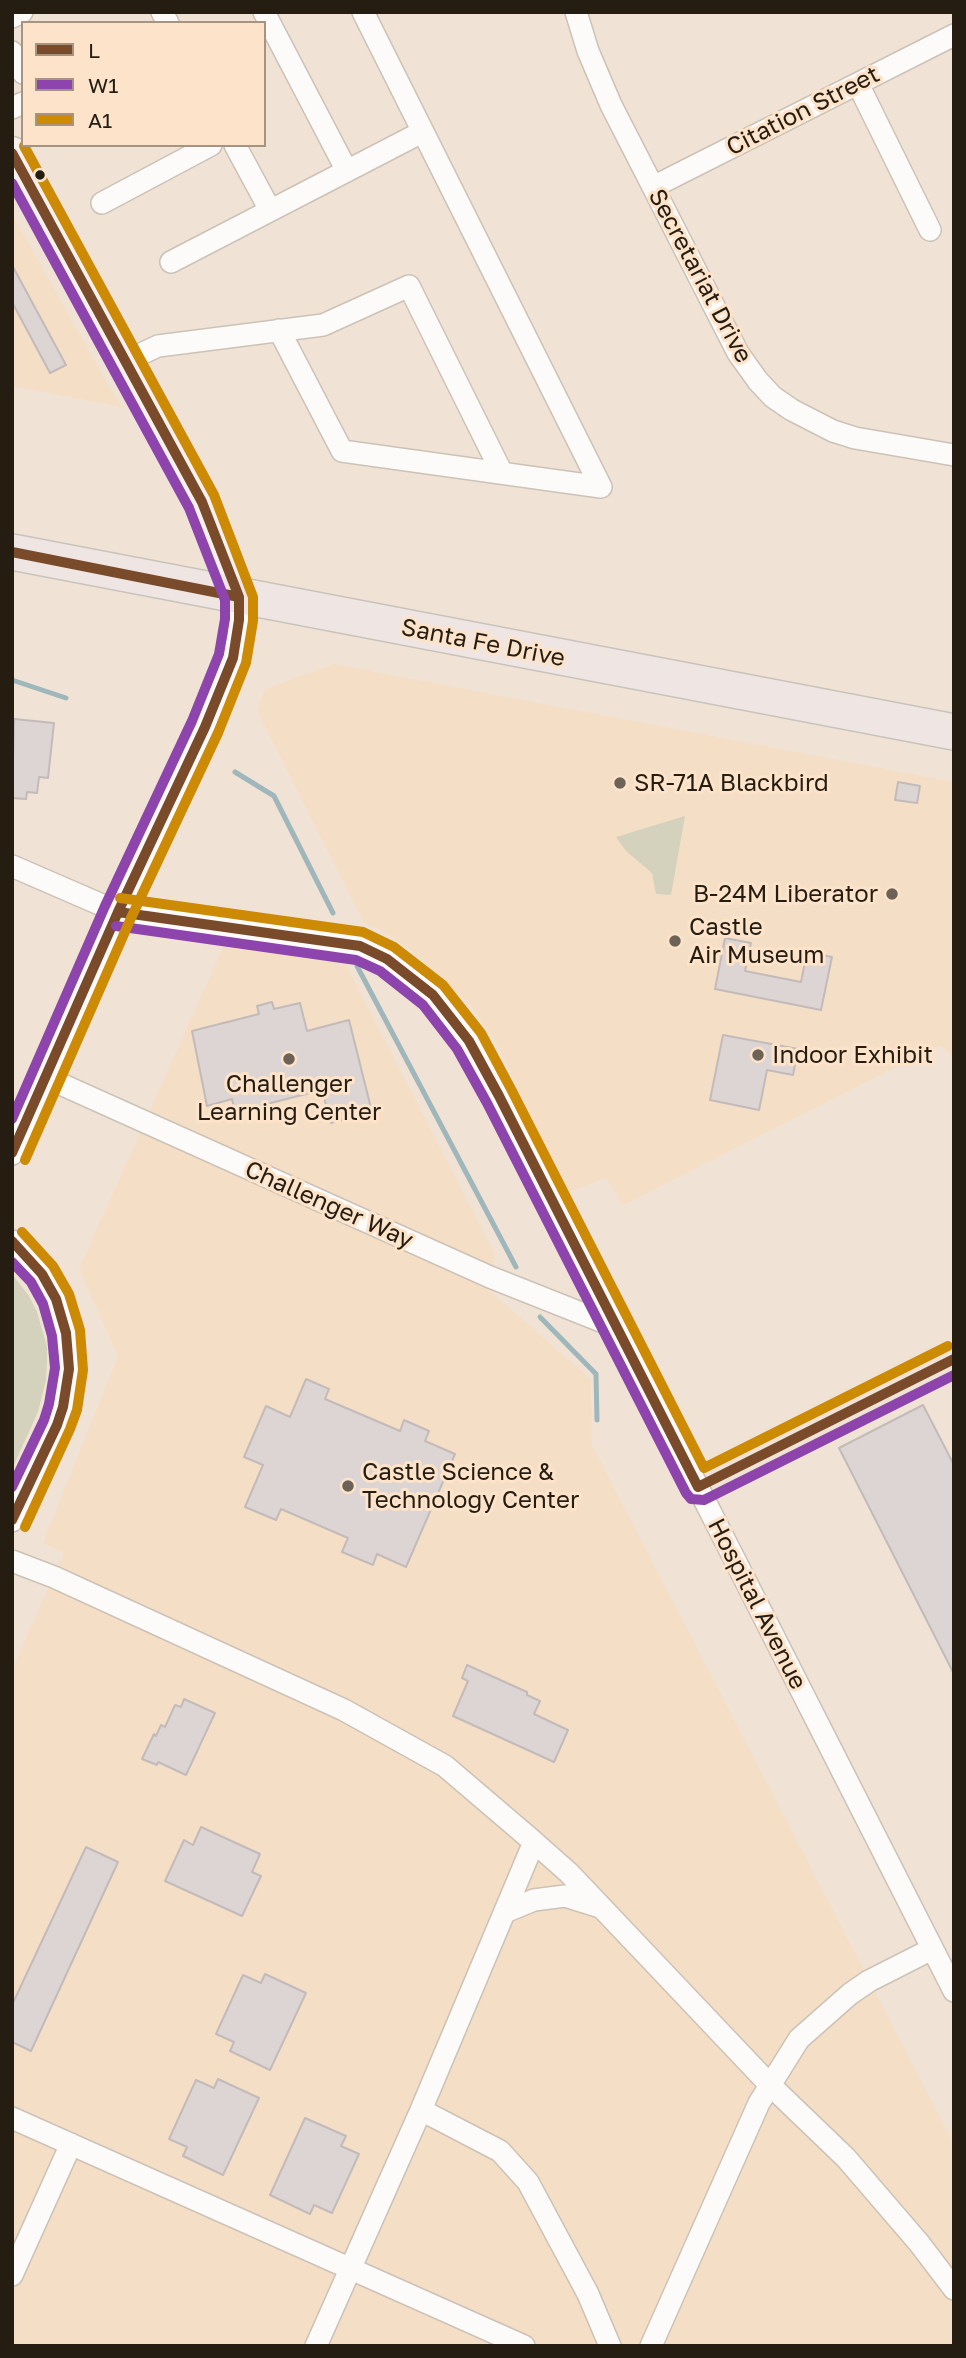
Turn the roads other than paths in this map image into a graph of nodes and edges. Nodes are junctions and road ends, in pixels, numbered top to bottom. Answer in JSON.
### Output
{"nodes":[{"id":1,"x":22,"y":12,"type":"edge"},
{"id":2,"x":264,"y":12,"type":"edge"},
{"id":3,"x":363,"y":12,"type":"edge"},
{"id":4,"x":576,"y":12,"type":"edge"},
{"id":5,"x":12,"y":17,"type":"edge"},
{"id":6,"x":954,"y":35,"type":"edge"},
{"id":7,"x":12,"y":52,"type":"edge"},
{"id":8,"x":21,"y":69,"type":"edge"},
{"id":9,"x":858,"y":84,"type":"junction"},
{"id":10,"x":422,"y":132,"type":"junction"},
{"id":11,"x":207,"y":147,"type":"edge"},
{"id":12,"x":235,"y":147,"type":"edge"},
{"id":13,"x":13,"y":153,"type":"edge"},
{"id":14,"x":347,"y":170,"type":"junction"},
{"id":15,"x":653,"y":187,"type":"junction"},
{"id":16,"x":102,"y":203,"type":"dead end"},
{"id":17,"x":270,"y":210,"type":"junction"},
{"id":18,"x":930,"y":230,"type":"dead end"},
{"id":19,"x":171,"y":262,"type":"dead end"},
{"id":20,"x":279,"y":330,"type":"junction"},
{"id":21,"x":126,"y":361,"type":"junction"},
{"id":22,"x":954,"y":455,"type":"edge"},
{"id":23,"x":502,"y":473,"type":"junction"},
{"id":24,"x":12,"y":552,"type":"edge"},
{"id":25,"x":239,"y":597,"type":"junction"},
{"id":26,"x":954,"y":732,"type":"edge"},
{"id":27,"x":12,"y":866,"type":"edge"},
{"id":28,"x":118,"y":912,"type":"junction"},
{"id":29,"x":45,"y":1077,"type":"junction"},
{"id":30,"x":12,"y":1154,"type":"edge"},
{"id":31,"x":12,"y":1241,"type":"edge"},
{"id":32,"x":616,"y":1327,"type":"junction"},
{"id":33,"x":12,"y":1521,"type":"edge"},
{"id":34,"x":12,"y":1560,"type":"edge"},
{"id":35,"x":534,"y":1842,"type":"junction"},
{"id":36,"x":602,"y":1908,"type":"junction"},
{"id":37,"x":505,"y":1912,"type":"junction"},
{"id":38,"x":932,"y":1949,"type":"junction"},
{"id":39,"x":954,"y":1991,"type":"edge"},
{"id":40,"x":769,"y":2084,"type":"junction"},
{"id":41,"x":421,"y":2110,"type":"junction"},
{"id":42,"x":12,"y":2118,"type":"edge"},
{"id":43,"x":71,"y":2144,"type":"junction"},
{"id":44,"x":351,"y":2268,"type":"junction"},
{"id":45,"x":12,"y":2275,"type":"edge"},
{"id":46,"x":954,"y":2289,"type":"edge"},
{"id":47,"x":316,"y":2346,"type":"edge"},
{"id":48,"x":524,"y":2346,"type":"edge"},
{"id":49,"x":610,"y":2346,"type":"edge"},
{"id":50,"x":651,"y":2346,"type":"edge"}],
"edges":[{"from":1,"to":5,"type":"street"},
{"from":2,"to":14,"type":"street"},
{"from":3,"to":10,"type":"street"},
{"from":4,"to":15,"type":"street","name":"Secretariat Drive"},
{"from":6,"to":9,"type":"street","name":"Citation Street"},
{"from":7,"to":8,"type":"street"},
{"from":9,"to":15,"type":"street","name":"Citation Street"},
{"from":9,"to":18,"type":"street"},
{"from":10,"to":14,"type":"street"},
{"from":10,"to":23,"type":"street"},
{"from":11,"to":16,"type":"street"},
{"from":12,"to":17,"type":"street"},
{"from":13,"to":21,"type":"main road"},
{"from":14,"to":17,"type":"street"},
{"from":15,"to":22,"type":"street","name":"Secretariat Drive"},
{"from":17,"to":19,"type":"street"},
{"from":20,"to":21,"type":"street"},
{"from":20,"to":23,"type":"street"},
{"from":20,"to":23,"type":"street"},
{"from":21,"to":25,"type":"main road"},
{"from":24,"to":25,"type":"main road","name":"Santa Fe Drive"},
{"from":25,"to":26,"type":"main road","name":"Santa Fe Drive"},
{"from":25,"to":28,"type":"street"},
{"from":27,"to":28,"type":"street","name":"Hospital Avenue"},
{"from":28,"to":29,"type":"street"},
{"from":28,"to":32,"type":"street","name":"Hospital Avenue"},
{"from":29,"to":30,"type":"street"},
{"from":29,"to":32,"type":"street","name":"Challenger Way"},
{"from":31,"to":33,"type":"street"},
{"from":32,"to":38,"type":"street","name":"Hospital Avenue"},
{"from":34,"to":35,"type":"street"},
{"from":35,"to":36,"type":"street"},
{"from":35,"to":37,"type":"street"},
{"from":36,"to":37,"type":"street"},
{"from":36,"to":40,"type":"street"},
{"from":37,"to":41,"type":"street"},
{"from":38,"to":39,"type":"street","name":"Hospital Avenue"},
{"from":38,"to":40,"type":"street"},
{"from":40,"to":46,"type":"street"},
{"from":40,"to":50,"type":"street"},
{"from":41,"to":44,"type":"street"},
{"from":41,"to":49,"type":"street"},
{"from":42,"to":43,"type":"street"},
{"from":43,"to":44,"type":"street"},
{"from":43,"to":45,"type":"street"},
{"from":44,"to":47,"type":"street"},
{"from":44,"to":48,"type":"street"}]}
